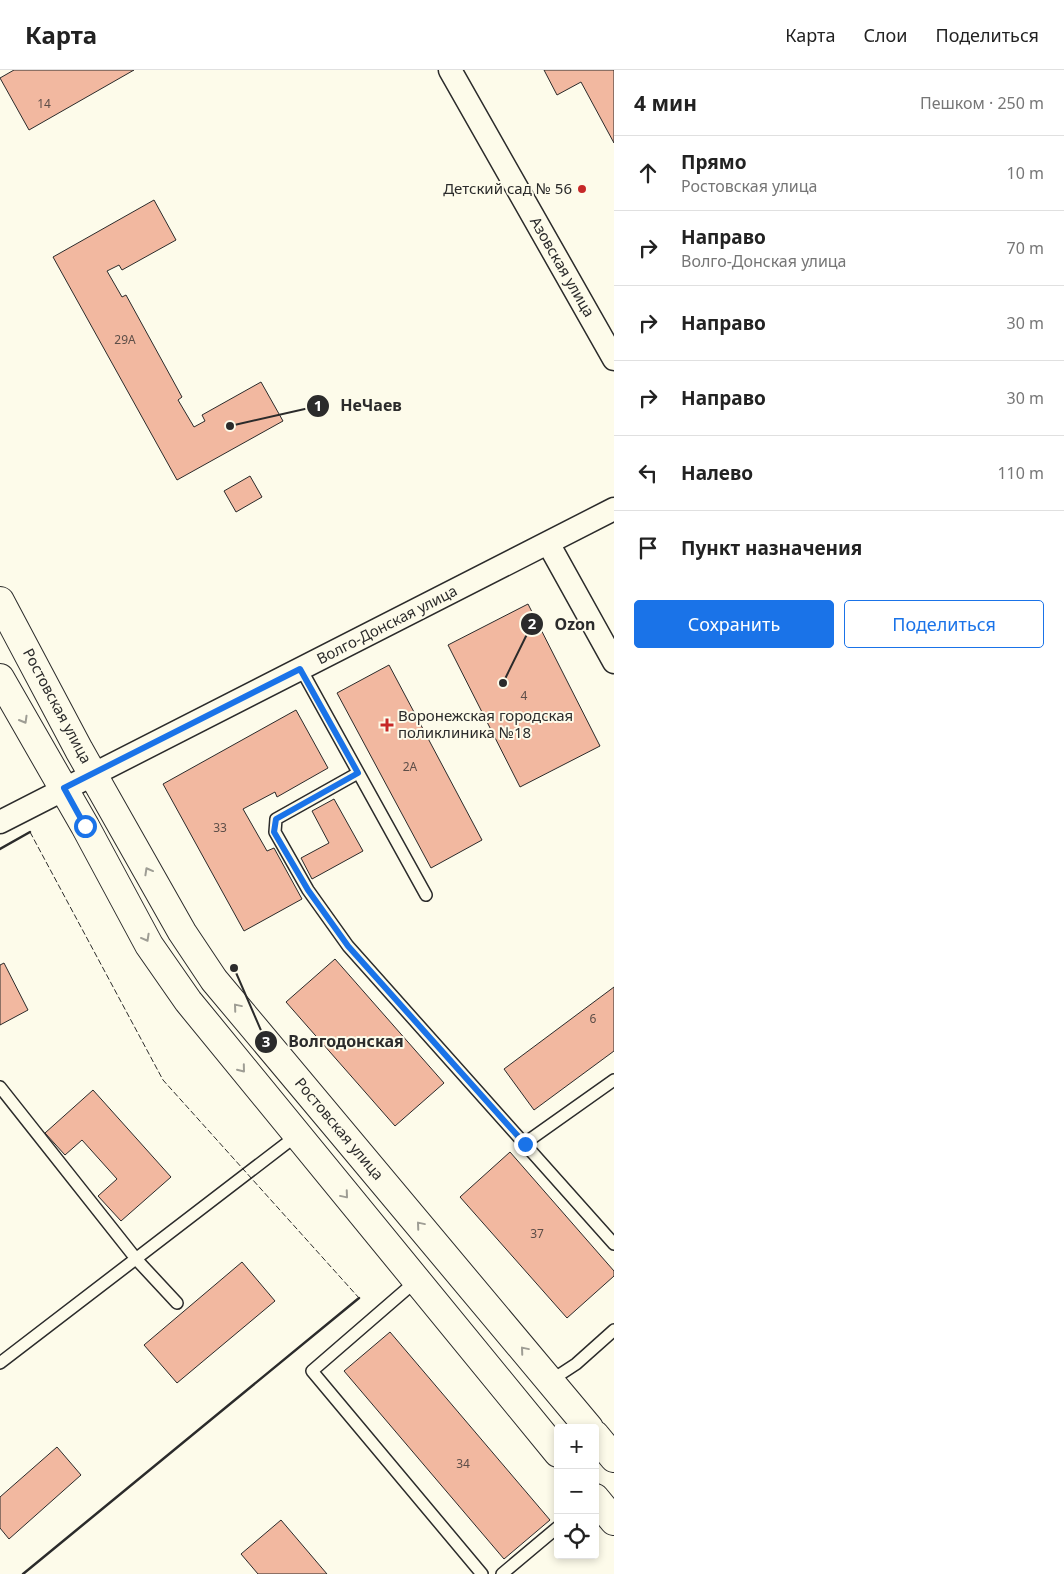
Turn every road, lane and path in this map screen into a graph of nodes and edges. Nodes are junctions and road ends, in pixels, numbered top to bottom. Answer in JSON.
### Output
{"nodes":[{"id":1,"x":450,"y":70,"type":"edge"},
{"id":2,"x":614,"y":359,"type":"edge"},
{"id":3,"x":614,"y":509,"type":"edge"},
{"id":4,"x":548,"y":543,"type":"junction"},
{"id":5,"x":0,"y":601,"type":"edge"},
{"id":6,"x":614,"y":662,"type":"edge"},
{"id":7,"x":300,"y":669,"type":"junction"},
{"id":8,"x":0,"y":678,"type":"edge"},
{"id":9,"x":358,"y":773,"type":"junction"},
{"id":10,"x":93,"y":774,"type":"junction"},
{"id":11,"x":64,"y":788,"type":"junction"},
{"id":12,"x":0,"y":822,"type":"edge"},
{"id":13,"x":426,"y":895,"type":"dead end"},
{"id":14,"x":614,"y":1080,"type":"edge"},
{"id":15,"x":0,"y":1087,"type":"edge"},
{"id":16,"x":296,"y":1136,"type":"junction"},
{"id":17,"x":525,"y":1144,"type":"junction"},
{"id":18,"x":614,"y":1244,"type":"edge"},
{"id":19,"x":136,"y":1260,"type":"junction"},
{"id":20,"x":416,"y":1281,"type":"junction"},
{"id":21,"x":176,"y":1303,"type":"dead end"},
{"id":22,"x":614,"y":1330,"type":"edge"},
{"id":23,"x":0,"y":1363,"type":"edge"},
{"id":24,"x":550,"y":1381,"type":"junction"},
{"id":25,"x":586,"y":1424,"type":"edge"},
{"id":26,"x":599,"y":1441,"type":"edge"},
{"id":27,"x":554,"y":1448,"type":"edge"},
{"id":28,"x":614,"y":1458,"type":"edge"},
{"id":29,"x":599,"y":1503,"type":"edge"},
{"id":30,"x":614,"y":1521,"type":"edge"},
{"id":31,"x":554,"y":1530,"type":"edge"},
{"id":32,"x":482,"y":1574,"type":"edge"},
{"id":33,"x":502,"y":1574,"type":"edge"}],
"edges":[{"from":1,"to":2,"type":"street","name":"Азовская улица"},
{"from":3,"to":4,"type":"street","name":"Волго-Донская улица"},
{"from":4,"to":6,"type":"street"},
{"from":4,"to":7,"type":"street","name":"Волго-Донская улица"},
{"from":5,"to":10,"type":"street","name":"Ростовская улица"},
{"from":7,"to":9,"type":"lane"},
{"from":7,"to":10,"type":"street","name":"Волго-Донская улица"},
{"from":8,"to":11,"type":"street","one_way":true},
{"from":9,"to":13,"type":"lane"},
{"from":9,"to":17,"type":"lane"},
{"from":10,"to":11,"type":"street","name":"Волго-Донская улица"},
{"from":24,"to":10,"type":"street","name":"Ростовская улица","one_way":true},
{"from":11,"to":12,"type":"street","name":"Волго-Донская улица"},
{"from":11,"to":16,"type":"street","one_way":true},
{"from":14,"to":17,"type":"lane"},
{"from":15,"to":19,"type":"lane"},
{"from":16,"to":19,"type":"lane"},
{"from":16,"to":20,"type":"street","one_way":true},
{"from":17,"to":18,"type":"lane"},
{"from":19,"to":21,"type":"lane"},
{"from":19,"to":23,"type":"lane"},
{"from":20,"to":27,"type":"street"},
{"from":20,"to":32,"type":"lane"},
{"from":22,"to":24,"type":"lane"},
{"from":24,"to":25,"type":"street","name":"Ростовская улица"},
{"from":26,"to":28,"type":"street"},
{"from":29,"to":30,"type":"street"},
{"from":31,"to":33,"type":"lane"}]}
